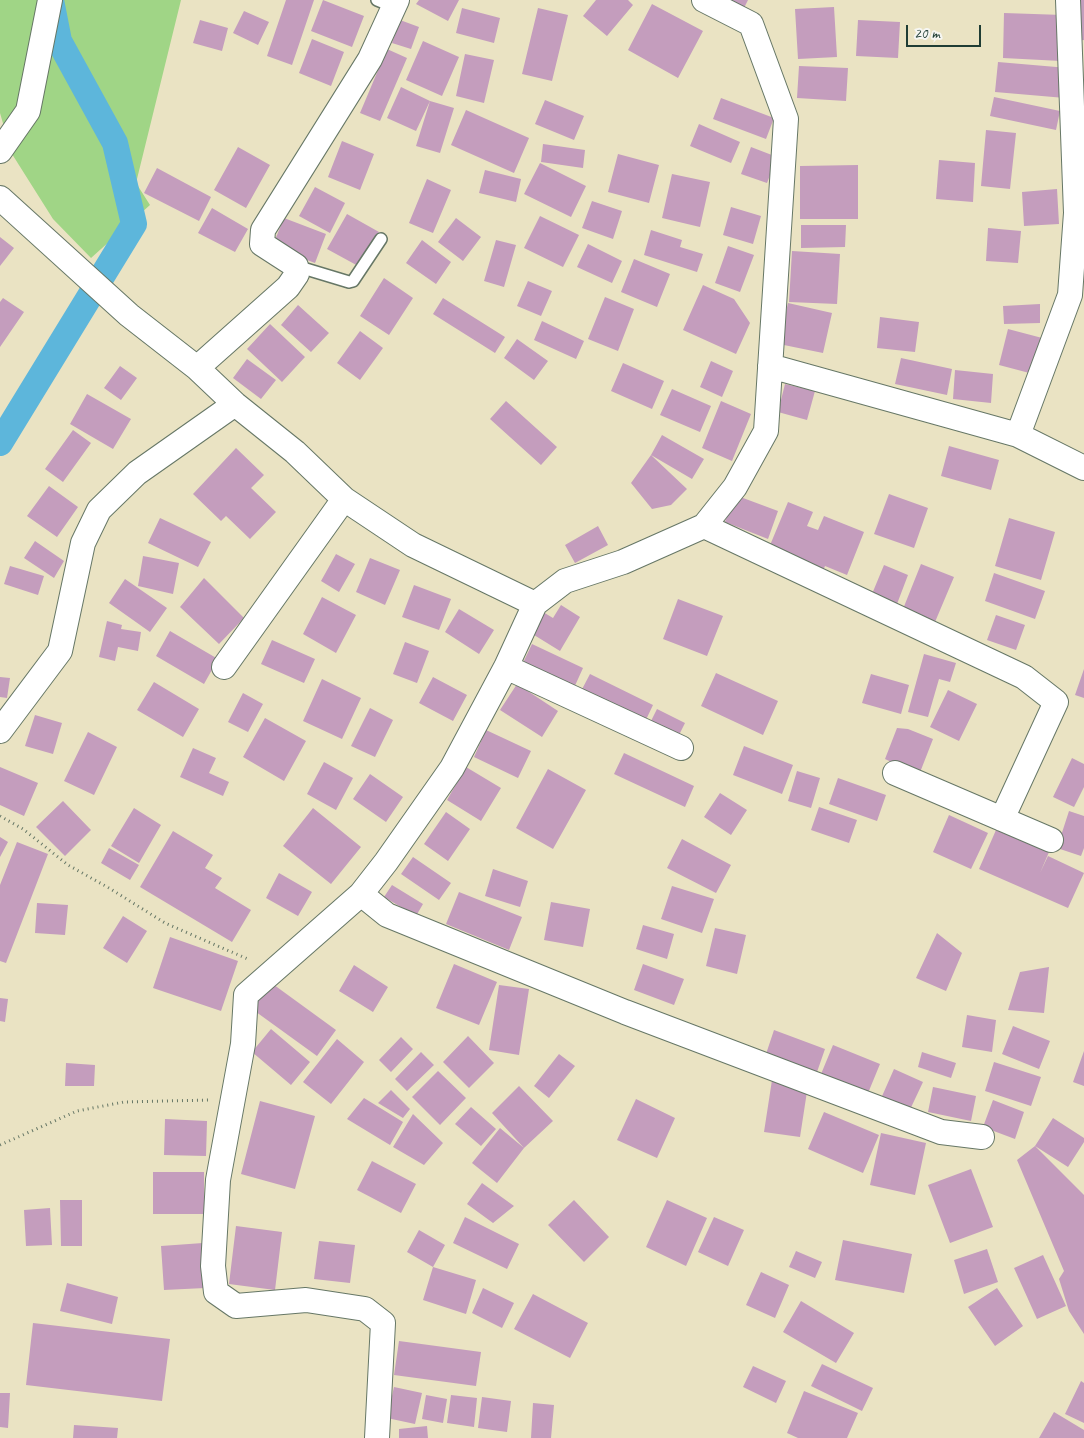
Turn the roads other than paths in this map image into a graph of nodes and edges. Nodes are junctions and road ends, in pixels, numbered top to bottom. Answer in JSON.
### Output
{"nodes":[{"id":1,"x":50,"y":0,"type":"edge"},
{"id":2,"x":704,"y":0,"type":"edge"},
{"id":3,"x":1068,"y":0,"type":"edge"},
{"id":4,"x":389,"y":2,"type":"edge"},
{"id":5,"x":0,"y":151,"type":"edge"},
{"id":6,"x":0,"y":198,"type":"edge"},
{"id":7,"x":381,"y":239,"type":"dead end"},
{"id":8,"x":296,"y":266,"type":"junction"},
{"id":9,"x":770,"y":366,"type":"junction"},
{"id":10,"x":197,"y":368,"type":"junction"},
{"id":11,"x":235,"y":404,"type":"junction"},
{"id":12,"x":1018,"y":435,"type":"junction"},
{"id":13,"x":1084,"y":468,"type":"edge"},
{"id":14,"x":344,"y":498,"type":"junction"},
{"id":15,"x":704,"y":526,"type":"junction"},
{"id":16,"x":535,"y":604,"type":"junction"},
{"id":17,"x":224,"y":667,"type":"dead end"},
{"id":18,"x":506,"y":667,"type":"junction"},
{"id":19,"x":0,"y":731,"type":"edge"},
{"id":20,"x":681,"y":748,"type":"dead end"},
{"id":21,"x":895,"y":773,"type":"dead end"},
{"id":22,"x":1002,"y":819,"type":"junction"},
{"id":23,"x":1051,"y":840,"type":"dead end"},
{"id":24,"x":361,"y":894,"type":"junction"},
{"id":25,"x":982,"y":1137,"type":"dead end"},
{"id":26,"x":377,"y":1438,"type":"edge"}],
"edges":[{"from":1,"to":5,"type":"street"},
{"from":2,"to":9,"type":"street"},
{"from":3,"to":12,"type":"street"},
{"from":4,"to":8,"type":"street"},
{"from":6,"to":10,"type":"street"},
{"from":7,"to":8,"type":"lane"},
{"from":8,"to":10,"type":"street"},
{"from":9,"to":12,"type":"street"},
{"from":9,"to":15,"type":"street"},
{"from":10,"to":11,"type":"street"},
{"from":11,"to":14,"type":"street"},
{"from":11,"to":19,"type":"street"},
{"from":12,"to":13,"type":"street"},
{"from":14,"to":16,"type":"street"},
{"from":14,"to":17,"type":"street"},
{"from":15,"to":16,"type":"street"},
{"from":15,"to":22,"type":"street"},
{"from":16,"to":18,"type":"street"},
{"from":18,"to":20,"type":"street"},
{"from":18,"to":24,"type":"street"},
{"from":21,"to":22,"type":"street"},
{"from":22,"to":23,"type":"street"},
{"from":24,"to":25,"type":"street"},
{"from":24,"to":26,"type":"street"}]}
